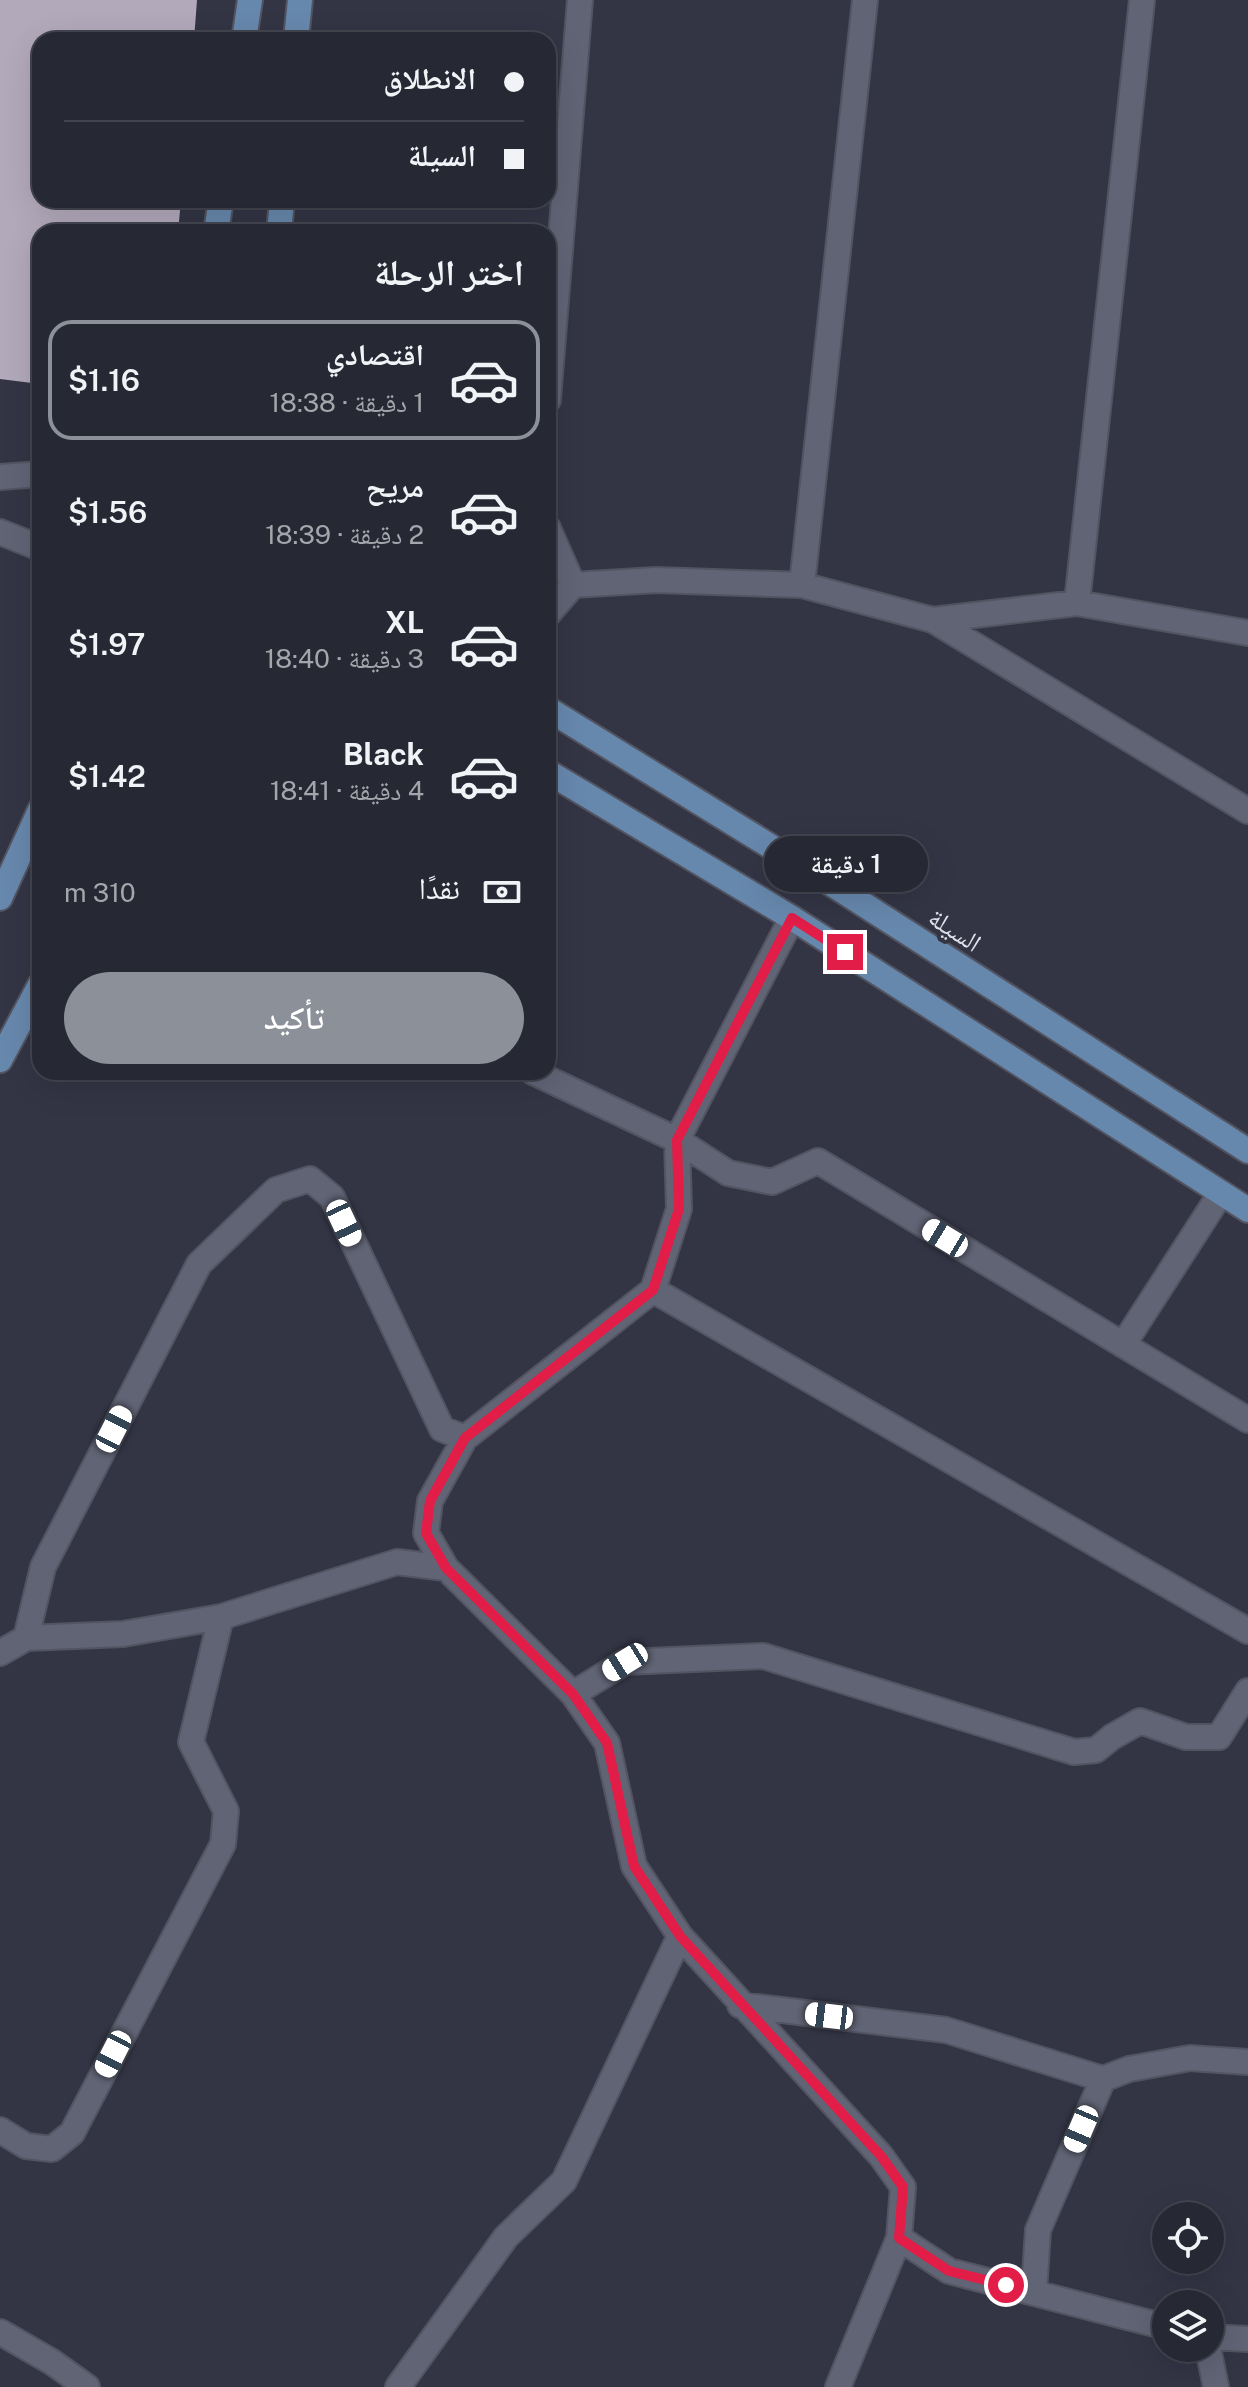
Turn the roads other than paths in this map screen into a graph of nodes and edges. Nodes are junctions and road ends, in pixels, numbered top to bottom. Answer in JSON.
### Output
{"nodes":[{"id":1,"x":250,"y":0,"type":"edge"},
{"id":2,"x":300,"y":0,"type":"edge"},
{"id":3,"x":580,"y":0,"type":"edge"},
{"id":4,"x":865,"y":0,"type":"edge"},
{"id":5,"x":1142,"y":0,"type":"edge"},
{"id":6,"x":245,"y":32,"type":"edge"},
{"id":7,"x":297,"y":32,"type":"edge"},
{"id":8,"x":556,"y":300,"type":"edge"},
{"id":9,"x":32,"y":475,"type":"edge"},
{"id":10,"x":0,"y":477,"type":"edge"},
{"id":11,"x":0,"y":532,"type":"edge"},
{"id":12,"x":32,"y":545,"type":"edge"},
{"id":13,"x":556,"y":546,"type":"edge"},
{"id":14,"x":573,"y":585,"type":"junction"},
{"id":15,"x":802,"y":585,"type":"junction"},
{"id":16,"x":1077,"y":603,"type":"junction"},
{"id":17,"x":556,"y":605,"type":"edge"},
{"id":18,"x":933,"y":620,"type":"junction"},
{"id":19,"x":1248,"y":633,"type":"edge"},
{"id":20,"x":556,"y":714,"type":"edge"},
{"id":21,"x":556,"y":777,"type":"edge"},
{"id":22,"x":1248,"y":811,"type":"edge"},
{"id":23,"x":32,"y":828,"type":"edge"},
{"id":24,"x":0,"y":898,"type":"edge"},
{"id":25,"x":792,"y":918,"type":"junction"},
{"id":26,"x":32,"y":1000,"type":"edge"},
{"id":27,"x":0,"y":1060,"type":"edge"},
{"id":28,"x":550,"y":1080,"type":"edge"},
{"id":29,"x":677,"y":1140,"type":"junction"},
{"id":30,"x":1248,"y":1151,"type":"edge"},
{"id":31,"x":1221,"y":1193,"type":"junction"},
{"id":32,"x":1248,"y":1210,"type":"edge"},
{"id":33,"x":653,"y":1290,"type":"junction"},
{"id":34,"x":1123,"y":1345,"type":"junction"},
{"id":35,"x":1248,"y":1420,"type":"edge"},
{"id":36,"x":465,"y":1438,"type":"junction"},
{"id":37,"x":446,"y":1568,"type":"junction"},
{"id":38,"x":221,"y":1617,"type":"junction"},
{"id":39,"x":1248,"y":1631,"type":"edge"},
{"id":40,"x":26,"y":1638,"type":"junction"},
{"id":41,"x":0,"y":1653,"type":"edge"},
{"id":42,"x":1248,"y":1691,"type":"edge"},
{"id":43,"x":573,"y":1694,"type":"junction"},
{"id":44,"x":680,"y":1936,"type":"junction"},
{"id":45,"x":740,"y":2005,"type":"junction"},
{"id":46,"x":1248,"y":2062,"type":"edge"},
{"id":47,"x":1103,"y":2079,"type":"junction"},
{"id":48,"x":0,"y":2130,"type":"edge"},
{"id":49,"x":899,"y":2238,"type":"junction"},
{"id":50,"x":1034,"y":2292,"type":"junction"},
{"id":51,"x":1152,"y":2323,"type":"edge"},
{"id":52,"x":0,"y":2332,"type":"edge"},
{"id":53,"x":1224,"y":2338,"type":"edge"},
{"id":54,"x":1248,"y":2339,"type":"edge"},
{"id":55,"x":1211,"y":2362,"type":"edge"},
{"id":56,"x":87,"y":2387,"type":"edge"},
{"id":57,"x":398,"y":2387,"type":"edge"},
{"id":58,"x":838,"y":2387,"type":"edge"},
{"id":59,"x":1216,"y":2387,"type":"edge"}],
"edges":[{"from":1,"to":6,"type":"main road"},
{"from":2,"to":7,"type":"main road"},
{"from":3,"to":8,"type":"street"},
{"from":4,"to":15,"type":"street"},
{"from":5,"to":16,"type":"street"},
{"from":9,"to":10,"type":"street"},
{"from":11,"to":12,"type":"street"},
{"from":13,"to":14,"type":"street"},
{"from":14,"to":15,"type":"street"},
{"from":14,"to":17,"type":"street"},
{"from":15,"to":18,"type":"street"},
{"from":16,"to":18,"type":"street"},
{"from":16,"to":19,"type":"street"},
{"from":18,"to":22,"type":"street"},
{"from":20,"to":30,"type":"main road","name":"السيلة"},
{"from":21,"to":25,"type":"main road"},
{"from":23,"to":24,"type":"main road"},
{"from":25,"to":29,"type":"street"},
{"from":25,"to":31,"type":"main road"},
{"from":26,"to":27,"type":"main road"},
{"from":28,"to":29,"type":"street"},
{"from":29,"to":33,"type":"street"},
{"from":29,"to":34,"type":"street"},
{"from":31,"to":32,"type":"main road"},
{"from":31,"to":34,"type":"street"},
{"from":33,"to":36,"type":"street"},
{"from":33,"to":39,"type":"street"},
{"from":34,"to":35,"type":"street"},
{"from":36,"to":37,"type":"street"},
{"from":36,"to":40,"type":"street"},
{"from":37,"to":38,"type":"street"},
{"from":37,"to":43,"type":"street"},
{"from":38,"to":40,"type":"street"},
{"from":38,"to":48,"type":"street"},
{"from":40,"to":41,"type":"street"},
{"from":42,"to":43,"type":"street"},
{"from":43,"to":44,"type":"street"},
{"from":44,"to":45,"type":"street"},
{"from":44,"to":57,"type":"street"},
{"from":45,"to":47,"type":"street"},
{"from":45,"to":49,"type":"street"},
{"from":46,"to":47,"type":"street"},
{"from":47,"to":50,"type":"street"},
{"from":49,"to":50,"type":"street"},
{"from":49,"to":58,"type":"street"},
{"from":50,"to":51,"type":"street"},
{"from":52,"to":56,"type":"street"},
{"from":53,"to":54,"type":"street"},
{"from":55,"to":59,"type":"street"}]}
